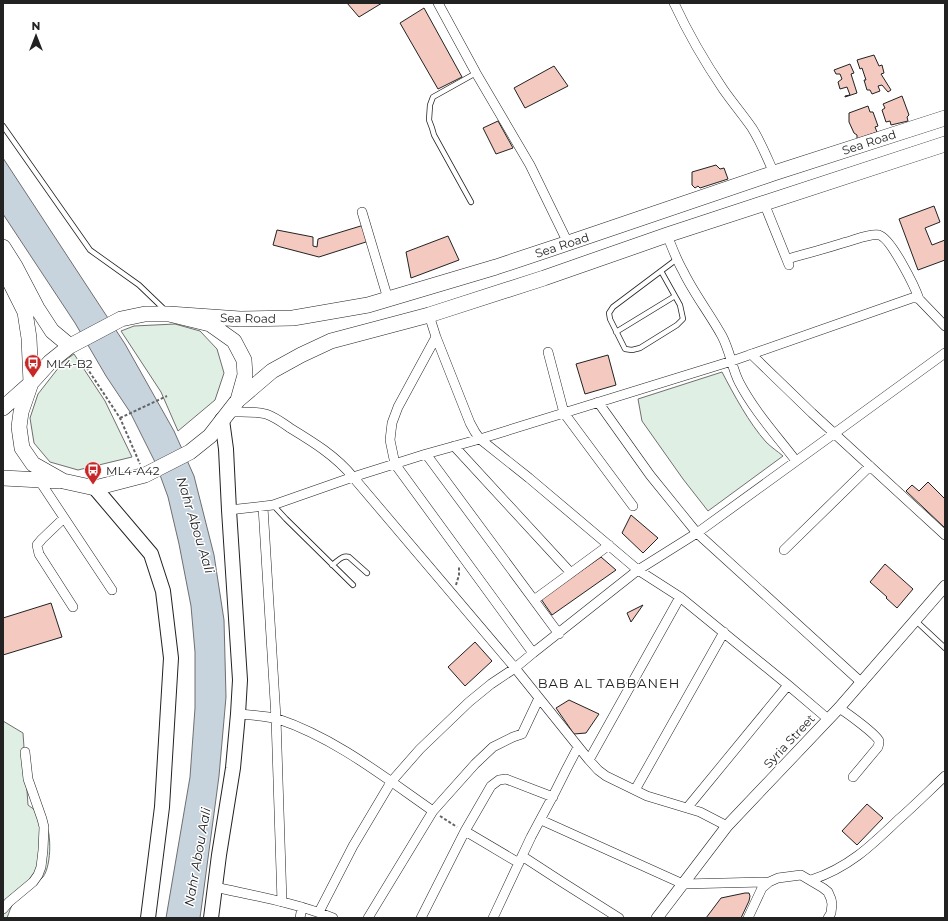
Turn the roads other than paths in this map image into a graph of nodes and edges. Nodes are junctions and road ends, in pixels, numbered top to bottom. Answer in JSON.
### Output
{"nodes":[{"id":1,"x":438,"y":3,"type":"edge"},
{"id":2,"x":674,"y":3,"type":"edge"},
{"id":3,"x":476,"y":73,"type":"junction"},
{"id":4,"x":945,"y":118,"type":"edge"},
{"id":5,"x":3,"y":126,"type":"edge"},
{"id":6,"x":945,"y":144,"type":"edge"},
{"id":7,"x":774,"y":173,"type":"junction"},
{"id":8,"x":471,"y":202,"type":"dead end"},
{"id":9,"x":764,"y":204,"type":"junction"},
{"id":10,"x":362,"y":212,"type":"dead end"},
{"id":11,"x":667,"y":235,"type":"junction"},
{"id":12,"x":568,"y":243,"type":"junction"},
{"id":13,"x":3,"y":247,"type":"edge"},
{"id":14,"x":677,"y":259,"type":"junction"},
{"id":15,"x":3,"y":268,"type":"edge"},
{"id":16,"x":661,"y":271,"type":"junction"},
{"id":17,"x":675,"y":296,"type":"junction"},
{"id":18,"x":388,"y":299,"type":"junction"},
{"id":19,"x":919,"y":299,"type":"junction"},
{"id":20,"x":169,"y":314,"type":"junction"},
{"id":21,"x":429,"y":315,"type":"junction"},
{"id":22,"x":945,"y":326,"type":"edge"},
{"id":23,"x":616,"y":332,"type":"junction"},
{"id":24,"x":436,"y":337,"type":"junction"},
{"id":25,"x":70,"y":346,"type":"junction"},
{"id":26,"x":548,"y":352,"type":"dead end"},
{"id":27,"x":945,"y":352,"type":"edge"},
{"id":28,"x":751,"y":354,"type":"junction"},
{"id":29,"x":732,"y":361,"type":"junction"},
{"id":30,"x":31,"y":383,"type":"junction"},
{"id":31,"x":598,"y":402,"type":"junction"},
{"id":32,"x":3,"y":408,"type":"edge"},
{"id":33,"x":230,"y":411,"type":"junction"},
{"id":34,"x":564,"y":413,"type":"junction"},
{"id":35,"x":835,"y":434,"type":"junction"},
{"id":36,"x":480,"y":439,"type":"junction"},
{"id":37,"x":454,"y":446,"type":"junction"},
{"id":38,"x":426,"y":454,"type":"junction"},
{"id":39,"x":796,"y":461,"type":"junction"},
{"id":40,"x":395,"y":464,"type":"junction"},
{"id":41,"x":870,"y":466,"type":"junction"},
{"id":42,"x":353,"y":477,"type":"junction"},
{"id":43,"x":3,"y":478,"type":"edge"},
{"id":44,"x":39,"y":480,"type":"junction"},
{"id":45,"x":63,"y":481,"type":"junction"},
{"id":46,"x":95,"y":488,"type":"junction"},
{"id":47,"x":273,"y":506,"type":"junction"},
{"id":48,"x":633,"y":506,"type":"dead end"},
{"id":49,"x":263,"y":507,"type":"junction"},
{"id":50,"x":228,"y":510,"type":"junction"},
{"id":51,"x":64,"y":518,"type":"junction"},
{"id":52,"x":697,"y":533,"type":"junction"},
{"id":53,"x":945,"y":535,"type":"edge"},
{"id":54,"x":609,"y":545,"type":"junction"},
{"id":55,"x":784,"y":550,"type":"dead end"},
{"id":56,"x":332,"y":565,"type":"junction"},
{"id":57,"x":638,"y":570,"type":"junction"},
{"id":58,"x":367,"y":573,"type":"dead end"},
{"id":59,"x":571,"y":573,"type":"junction"},
{"id":60,"x":353,"y":585,"type":"dead end"},
{"id":61,"x":945,"y":586,"type":"edge"},
{"id":62,"x":112,"y":590,"type":"dead end"},
{"id":63,"x":680,"y":597,"type":"junction"},
{"id":64,"x":534,"y":600,"type":"junction"},
{"id":65,"x":73,"y":607,"type":"dead end"},
{"id":66,"x":916,"y":620,"type":"junction"},
{"id":67,"x":724,"y":632,"type":"junction"},
{"id":68,"x":558,"y":634,"type":"junction"},
{"id":69,"x":945,"y":648,"type":"edge"},
{"id":70,"x":533,"y":654,"type":"junction"},
{"id":71,"x":515,"y":668,"type":"junction"},
{"id":72,"x":862,"y":683,"type":"junction"},
{"id":73,"x":788,"y":685,"type":"junction"},
{"id":74,"x":539,"y":698,"type":"junction"},
{"id":75,"x":839,"y":708,"type":"junction"},
{"id":76,"x":238,"y":714,"type":"junction"},
{"id":77,"x":276,"y":718,"type":"junction"},
{"id":78,"x":828,"y":719,"type":"junction"},
{"id":79,"x":578,"y":747,"type":"junction"},
{"id":80,"x":25,"y":752,"type":"dead end"},
{"id":81,"x":589,"y":760,"type":"junction"},
{"id":82,"x":945,"y":776,"type":"edge"},
{"id":83,"x":853,"y":778,"type":"dead end"},
{"id":84,"x":391,"y":782,"type":"junction"},
{"id":85,"x":636,"y":790,"type":"junction"},
{"id":86,"x":553,"y":797,"type":"junction"},
{"id":87,"x":687,"y":808,"type":"junction"},
{"id":88,"x":433,"y":811,"type":"junction"},
{"id":89,"x":541,"y":820,"type":"junction"},
{"id":90,"x":727,"y":826,"type":"junction"},
{"id":91,"x":465,"y":832,"type":"junction"},
{"id":92,"x":521,"y":859,"type":"junction"},
{"id":93,"x":811,"y":880,"type":"junction"},
{"id":94,"x":769,"y":882,"type":"junction"},
{"id":95,"x":683,"y":884,"type":"junction"},
{"id":96,"x":215,"y":887,"type":"junction"},
{"id":97,"x":282,"y":902,"type":"junction"},
{"id":98,"x":302,"y":907,"type":"junction"},
{"id":99,"x":3,"y":909,"type":"edge"},
{"id":100,"x":319,"y":912,"type":"junction"},
{"id":101,"x":148,"y":918,"type":"edge"},
{"id":102,"x":211,"y":918,"type":"edge"},
{"id":103,"x":300,"y":918,"type":"edge"},
{"id":104,"x":333,"y":918,"type":"edge"},
{"id":105,"x":368,"y":918,"type":"edge"},
{"id":106,"x":421,"y":918,"type":"edge"},
{"id":107,"x":493,"y":918,"type":"edge"},
{"id":108,"x":619,"y":918,"type":"edge"},
{"id":109,"x":657,"y":918,"type":"edge"},
{"id":110,"x":748,"y":918,"type":"edge"},
{"id":111,"x":828,"y":918,"type":"edge"}],
"edges":[{"from":1,"to":3,"type":"street"},
{"from":2,"to":7,"type":"street"},
{"from":3,"to":8,"type":"lane"},
{"from":3,"to":12,"type":"street"},
{"from":4,"to":7,"type":"highway","name":"Sea Road"},
{"from":5,"to":20,"type":"lane"},
{"from":6,"to":9,"type":"highway","name":"Sea Road"},
{"from":7,"to":12,"type":"highway","name":"Sea Road"},
{"from":9,"to":11,"type":"highway","name":"Sea Road"},
{"from":9,"to":19,"type":"street"},
{"from":10,"to":18,"type":"street"},
{"from":11,"to":14,"type":"street"},
{"from":11,"to":21,"type":"highway","name":"Sea Road"},
{"from":12,"to":18,"type":"highway","name":"Sea Road"},
{"from":13,"to":25,"type":"highway"},
{"from":14,"to":16,"type":"lane"},
{"from":14,"to":29,"type":"street"},
{"from":15,"to":30,"type":"highway"},
{"from":16,"to":17,"type":"lane"},
{"from":16,"to":23,"type":"lane"},
{"from":17,"to":23,"type":"lane"},
{"from":17,"to":23,"type":"lane"},
{"from":18,"to":20,"type":"highway","name":"Sea Road"},
{"from":19,"to":22,"type":"street"},
{"from":19,"to":28,"type":"street"},
{"from":20,"to":25,"type":"highway"},
{"from":20,"to":33,"type":"highway"},
{"from":21,"to":24,"type":"street"},
{"from":21,"to":33,"type":"highway","name":"Sea Road"},
{"from":24,"to":36,"type":"street"},
{"from":24,"to":40,"type":"street"},
{"from":25,"to":30,"type":"highway"},
{"from":26,"to":34,"type":"street"},
{"from":27,"to":35,"type":"street"},
{"from":28,"to":29,"type":"street"},
{"from":28,"to":35,"type":"street"},
{"from":29,"to":31,"type":"street"},
{"from":29,"to":39,"type":"street"},
{"from":30,"to":32,"type":"highway"},
{"from":30,"to":45,"type":"highway"},
{"from":31,"to":34,"type":"street"},
{"from":31,"to":52,"type":"street"},
{"from":33,"to":42,"type":"street"},
{"from":33,"to":46,"type":"highway"},
{"from":33,"to":50,"type":"main road"},
{"from":34,"to":36,"type":"street"},
{"from":34,"to":48,"type":"street"},
{"from":35,"to":39,"type":"street"},
{"from":35,"to":41,"type":"street"},
{"from":36,"to":37,"type":"street"},
{"from":36,"to":54,"type":"street"},
{"from":37,"to":38,"type":"street"},
{"from":37,"to":59,"type":"street"},
{"from":38,"to":40,"type":"street"},
{"from":38,"to":64,"type":"street"},
{"from":39,"to":52,"type":"street"},
{"from":40,"to":42,"type":"street"},
{"from":40,"to":70,"type":"street"},
{"from":41,"to":53,"type":"street"},
{"from":41,"to":55,"type":"street"},
{"from":42,"to":47,"type":"street"},
{"from":42,"to":71,"type":"street"},
{"from":43,"to":44,"type":"highway"},
{"from":44,"to":45,"type":"highway"},
{"from":44,"to":51,"type":"street"},
{"from":45,"to":46,"type":"highway"},
{"from":46,"to":101,"type":"main road"},
{"from":47,"to":49,"type":"street"},
{"from":47,"to":56,"type":"lane"},
{"from":49,"to":50,"type":"street"},
{"from":49,"to":77,"type":"street"},
{"from":50,"to":76,"type":"main road"},
{"from":51,"to":62,"type":"street"},
{"from":51,"to":65,"type":"street"},
{"from":52,"to":57,"type":"street"},
{"from":52,"to":72,"type":"street"},
{"from":54,"to":57,"type":"street"},
{"from":54,"to":59,"type":"street"},
{"from":56,"to":58,"type":"lane"},
{"from":56,"to":60,"type":"lane"},
{"from":57,"to":63,"type":"street"},
{"from":57,"to":68,"type":"street"},
{"from":59,"to":64,"type":"street"},
{"from":61,"to":66,"type":"street","name":"Syria Street"},
{"from":63,"to":67,"type":"street"},
{"from":63,"to":81,"type":"street"},
{"from":64,"to":68,"type":"street"},
{"from":66,"to":69,"type":"lane"},
{"from":66,"to":72,"type":"street","name":"Syria Street"},
{"from":67,"to":73,"type":"street"},
{"from":67,"to":85,"type":"street"},
{"from":68,"to":70,"type":"street"},
{"from":70,"to":71,"type":"street"},
{"from":71,"to":74,"type":"street"},
{"from":71,"to":84,"type":"street"},
{"from":72,"to":75,"type":"street","name":"Syria Street"},
{"from":73,"to":78,"type":"street"},
{"from":73,"to":87,"type":"street"},
{"from":74,"to":79,"type":"street"},
{"from":74,"to":88,"type":"street"},
{"from":75,"to":78,"type":"street","name":"Syria Street"},
{"from":75,"to":83,"type":"street"},
{"from":76,"to":77,"type":"street"},
{"from":76,"to":96,"type":"main road"},
{"from":77,"to":84,"type":"street"},
{"from":77,"to":97,"type":"street"},
{"from":78,"to":90,"type":"street","name":"Syria Street"},
{"from":79,"to":81,"type":"street"},
{"from":79,"to":86,"type":"street"},
{"from":80,"to":99,"type":"street"},
{"from":81,"to":85,"type":"street"},
{"from":82,"to":93,"type":"street"},
{"from":84,"to":88,"type":"street"},
{"from":84,"to":100,"type":"street"},
{"from":85,"to":87,"type":"street"},
{"from":86,"to":89,"type":"street"},
{"from":86,"to":91,"type":"street"},
{"from":87,"to":90,"type":"street"},
{"from":88,"to":105,"type":"street"},
{"from":89,"to":92,"type":"street"},
{"from":89,"to":95,"type":"street"},
{"from":90,"to":95,"type":"street","name":"Syria Street"},
{"from":91,"to":92,"type":"street"},
{"from":91,"to":106,"type":"street"},
{"from":92,"to":107,"type":"street"},
{"from":92,"to":108,"type":"street"},
{"from":93,"to":94,"type":"street"},
{"from":93,"to":111,"type":"street"},
{"from":94,"to":95,"type":"street"},
{"from":94,"to":110,"type":"street"},
{"from":95,"to":109,"type":"street","name":"Syria Street"},
{"from":96,"to":97,"type":"street"},
{"from":96,"to":102,"type":"main road"},
{"from":97,"to":98,"type":"street"},
{"from":98,"to":100,"type":"street"},
{"from":98,"to":103,"type":"street"},
{"from":100,"to":104,"type":"street"}]}
